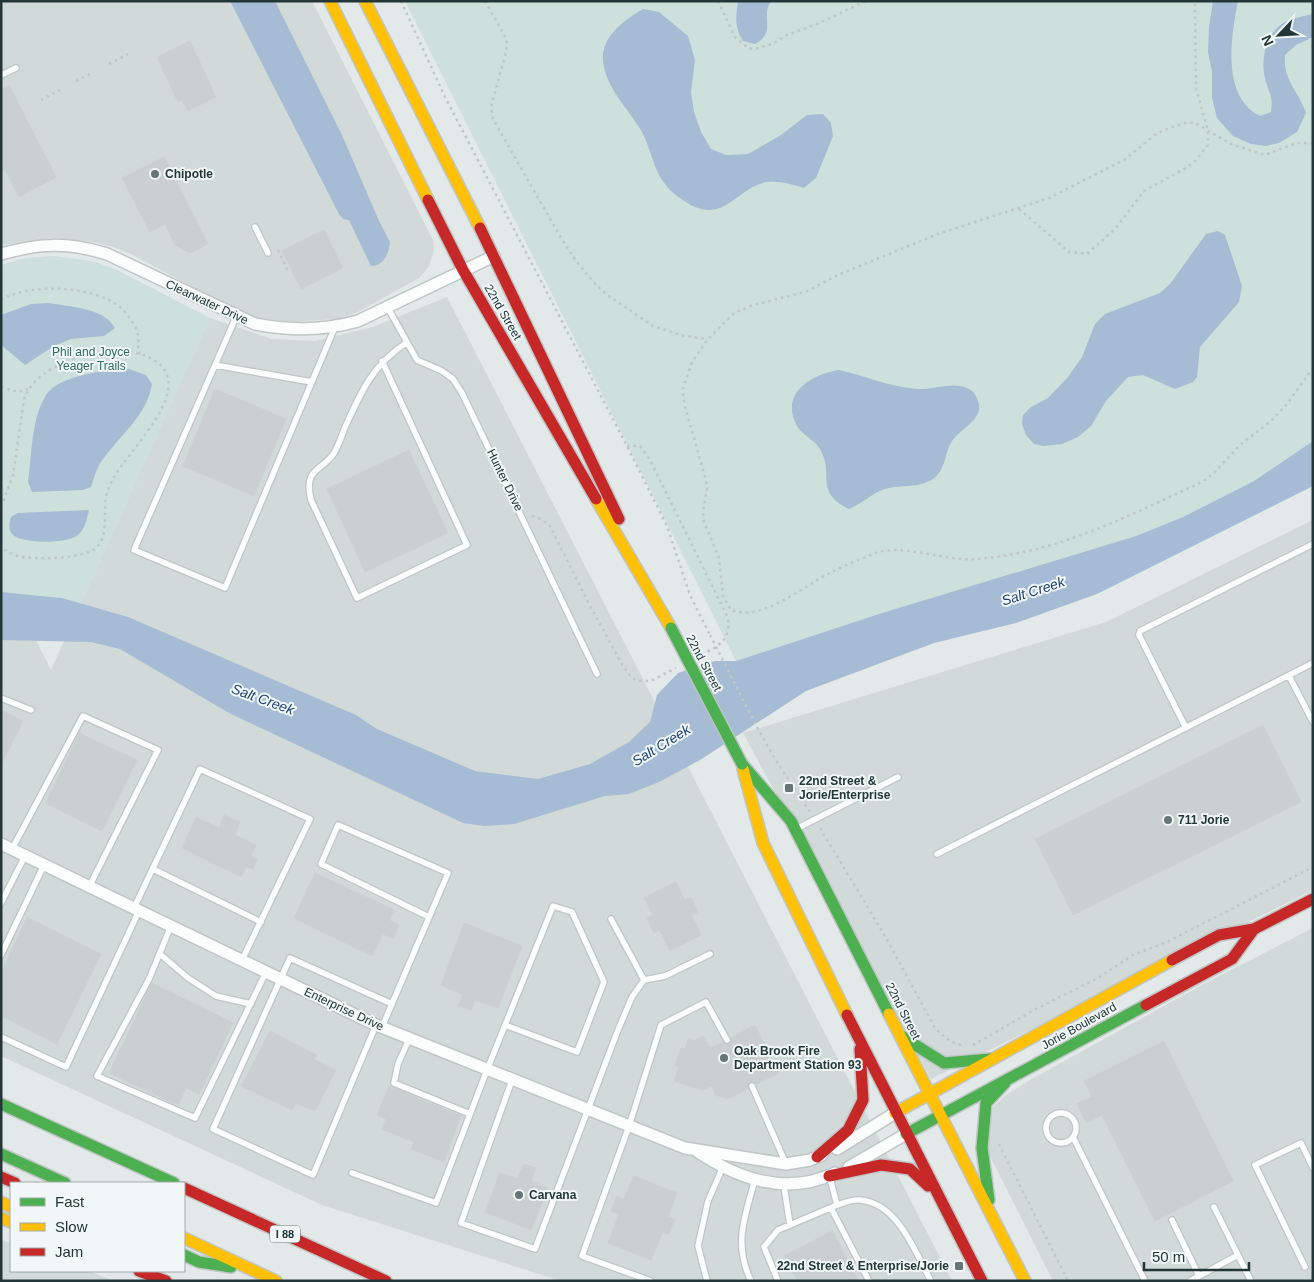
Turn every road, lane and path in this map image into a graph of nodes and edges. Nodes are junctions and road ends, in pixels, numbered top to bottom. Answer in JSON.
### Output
{"nodes":[{"id":1,"x":330,"y":1,"type":"edge"},
{"id":2,"x":365,"y":1,"type":"edge"},
{"id":3,"x":401,"y":1,"type":"edge"},
{"id":4,"x":485,"y":1,"type":"edge"},
{"id":5,"x":718,"y":1,"type":"edge"},
{"id":6,"x":866,"y":1,"type":"edge"},
{"id":7,"x":1195,"y":1,"type":"edge"},
{"id":8,"x":128,"y":54,"type":"dead end"},
{"id":9,"x":109,"y":64,"type":"dead end"},
{"id":10,"x":16,"y":68,"type":"dead end"},
{"id":11,"x":94,"y":72,"type":"dead end"},
{"id":12,"x":1,"y":75,"type":"edge"},
{"id":13,"x":76,"y":81,"type":"dead end"},
{"id":14,"x":60,"y":90,"type":"dead end"},
{"id":15,"x":41,"y":100,"type":"dead end"},
{"id":16,"x":1208,"y":131,"type":"junction"},
{"id":17,"x":1313,"y":143,"type":"edge"},
{"id":18,"x":1019,"y":209,"type":"junction"},
{"id":19,"x":255,"y":227,"type":"dead end"},
{"id":20,"x":275,"y":245,"type":"dead end"},
{"id":21,"x":268,"y":253,"type":"dead end"},
{"id":22,"x":1,"y":254,"type":"edge"},
{"id":23,"x":494,"y":256,"type":"junction"},
{"id":24,"x":463,"y":270,"type":"junction"},
{"id":25,"x":288,"y":271,"type":"dead end"},
{"id":26,"x":1,"y":300,"type":"edge"},
{"id":27,"x":388,"y":308,"type":"junction"},
{"id":28,"x":236,"y":317,"type":"junction"},
{"id":29,"x":335,"y":327,"type":"junction"},
{"id":30,"x":708,"y":339,"type":"junction"},
{"id":31,"x":406,"y":343,"type":"junction"},
{"id":32,"x":138,"y":346,"type":"junction"},
{"id":33,"x":130,"y":352,"type":"junction"},
{"id":34,"x":141,"y":355,"type":"junction"},
{"id":35,"x":382,"y":361,"type":"junction"},
{"id":36,"x":215,"y":365,"type":"junction"},
{"id":37,"x":1313,"y":368,"type":"edge"},
{"id":38,"x":312,"y":382,"type":"junction"},
{"id":39,"x":1,"y":387,"type":"edge"},
{"id":40,"x":29,"y":388,"type":"junction"},
{"id":41,"x":18,"y":392,"type":"junction"},
{"id":42,"x":24,"y":399,"type":"junction"},
{"id":43,"x":627,"y":446,"type":"junction"},
{"id":44,"x":1,"y":507,"type":"edge"},
{"id":45,"x":523,"y":518,"type":"junction"},
{"id":46,"x":1313,"y":544,"type":"edge"},
{"id":47,"x":1,"y":547,"type":"edge"},
{"id":48,"x":671,"y":628,"type":"junction"},
{"id":49,"x":722,"y":645,"type":"dead end"},
{"id":50,"x":1313,"y":663,"type":"edge"},
{"id":51,"x":597,"y":674,"type":"dead end"},
{"id":52,"x":1289,"y":676,"type":"junction"},
{"id":53,"x":660,"y":677,"type":"dead end"},
{"id":54,"x":1,"y":698,"type":"edge"},
{"id":55,"x":31,"y":710,"type":"dead end"},
{"id":56,"x":1313,"y":722,"type":"edge"},
{"id":57,"x":1186,"y":728,"type":"junction"},
{"id":58,"x":742,"y":764,"type":"junction"},
{"id":59,"x":898,"y":776,"type":"dead end"},
{"id":60,"x":814,"y":819,"type":"junction"},
{"id":61,"x":795,"y":829,"type":"junction"},
{"id":62,"x":1,"y":844,"type":"edge"},
{"id":63,"x":12,"y":849,"type":"junction"},
{"id":64,"x":938,"y":854,"type":"dead end"},
{"id":65,"x":25,"y":856,"type":"junction"},
{"id":66,"x":44,"y":865,"type":"junction"},
{"id":67,"x":1313,"y":867,"type":"edge"},
{"id":68,"x":153,"y":869,"type":"junction"},
{"id":69,"x":89,"y":887,"type":"junction"},
{"id":70,"x":1313,"y":899,"type":"edge"},
{"id":71,"x":1,"y":903,"type":"edge"},
{"id":72,"x":137,"y":910,"type":"junction"},
{"id":73,"x":429,"y":918,"type":"junction"},
{"id":74,"x":611,"y":919,"type":"dead end"},
{"id":75,"x":260,"y":922,"type":"junction"},
{"id":76,"x":171,"y":926,"type":"junction"},
{"id":77,"x":1254,"y":929,"type":"junction"},
{"id":78,"x":160,"y":954,"type":"junction"},
{"id":79,"x":710,"y":954,"type":"dead end"},
{"id":80,"x":1,"y":955,"type":"edge"},
{"id":81,"x":242,"y":960,"type":"junction"},
{"id":82,"x":266,"y":972,"type":"junction"},
{"id":83,"x":281,"y":979,"type":"junction"},
{"id":84,"x":644,"y":980,"type":"junction"},
{"id":85,"x":250,"y":1004,"type":"junction"},
{"id":86,"x":392,"y":1004,"type":"junction"},
{"id":87,"x":505,"y":1025,"type":"junction"},
{"id":88,"x":379,"y":1026,"type":"junction"},
{"id":89,"x":900,"y":1035,"type":"junction"},
{"id":90,"x":1,"y":1037,"type":"edge"},
{"id":91,"x":409,"y":1039,"type":"junction"},
{"id":92,"x":859,"y":1039,"type":"junction"},
{"id":93,"x":728,"y":1040,"type":"dead end"},
{"id":94,"x":990,"y":1059,"type":"junction"},
{"id":95,"x":487,"y":1070,"type":"junction"},
{"id":96,"x":512,"y":1080,"type":"junction"},
{"id":97,"x":1005,"y":1083,"type":"junction"},
{"id":98,"x":752,"y":1086,"type":"dead end"},
{"id":99,"x":930,"y":1095,"type":"junction"},
{"id":100,"x":1,"y":1104,"type":"edge"},
{"id":101,"x":586,"y":1109,"type":"junction"},
{"id":102,"x":896,"y":1113,"type":"junction"},
{"id":103,"x":470,"y":1114,"type":"junction"},
{"id":104,"x":942,"y":1116,"type":"junction"},
{"id":105,"x":629,"y":1126,"type":"junction"},
{"id":106,"x":906,"y":1134,"type":"junction"},
{"id":107,"x":1073,"y":1137,"type":"junction"},
{"id":108,"x":997,"y":1141,"type":"dead end"},
{"id":109,"x":696,"y":1152,"type":"junction"},
{"id":110,"x":1,"y":1154,"type":"edge"},
{"id":111,"x":817,"y":1157,"type":"junction"},
{"id":112,"x":786,"y":1164,"type":"junction"},
{"id":113,"x":1313,"y":1168,"type":"edge"},
{"id":114,"x":722,"y":1169,"type":"junction"},
{"id":115,"x":352,"y":1173,"type":"dead end"},
{"id":116,"x":829,"y":1176,"type":"junction"},
{"id":117,"x":1,"y":1177,"type":"edge"},
{"id":118,"x":755,"y":1179,"type":"junction"},
{"id":119,"x":13,"y":1182,"type":"edge"},
{"id":120,"x":64,"y":1182,"type":"edge"},
{"id":121,"x":172,"y":1182,"type":"edge"},
{"id":122,"x":784,"y":1186,"type":"junction"},
{"id":123,"x":185,"y":1188,"type":"edge"},
{"id":124,"x":939,"y":1198,"type":"junction"},
{"id":125,"x":838,"y":1205,"type":"junction"},
{"id":126,"x":1214,"y":1207,"type":"dead end"},
{"id":127,"x":831,"y":1208,"type":"junction"},
{"id":128,"x":990,"y":1212,"type":"junction"},
{"id":129,"x":1172,"y":1220,"type":"dead end"},
{"id":130,"x":790,"y":1225,"type":"junction"},
{"id":131,"x":185,"y":1238,"type":"edge"},
{"id":132,"x":185,"y":1255,"type":"edge"},
{"id":133,"x":1238,"y":1255,"type":"junction"},
{"id":134,"x":1305,"y":1267,"type":"dead end"},
{"id":135,"x":255,"y":1271,"type":"junction"},
{"id":136,"x":143,"y":1272,"type":"edge"},
{"id":137,"x":151,"y":1272,"type":"edge"},
{"id":138,"x":1199,"y":1276,"type":"junction"},
{"id":139,"x":166,"y":1281,"type":"edge"},
{"id":140,"x":170,"y":1281,"type":"edge"},
{"id":141,"x":276,"y":1281,"type":"edge"},
{"id":142,"x":386,"y":1281,"type":"edge"},
{"id":143,"x":651,"y":1281,"type":"edge"},
{"id":144,"x":707,"y":1281,"type":"edge"},
{"id":145,"x":751,"y":1281,"type":"edge"},
{"id":146,"x":778,"y":1281,"type":"edge"},
{"id":147,"x":869,"y":1281,"type":"edge"},
{"id":148,"x":931,"y":1281,"type":"edge"},
{"id":149,"x":982,"y":1281,"type":"edge"},
{"id":150,"x":1025,"y":1281,"type":"edge"},
{"id":151,"x":1068,"y":1281,"type":"edge"},
{"id":152,"x":1146,"y":1281,"type":"edge"},
{"id":153,"x":1190,"y":1281,"type":"edge"},
{"id":154,"x":1250,"y":1281,"type":"edge"}],
"edges":[{"from":1,"to":24,"type":"main road","name":"22nd Street"},
{"from":2,"to":23,"type":"main road","name":"22nd Street"},
{"from":3,"to":43,"type":"path"},
{"from":4,"to":30,"type":"path"},
{"from":5,"to":6,"type":"path"},
{"from":7,"to":16,"type":"path"},
{"from":8,"to":9,"type":"path"},
{"from":10,"to":12,"type":"lane"},
{"from":11,"to":13,"type":"path"},
{"from":14,"to":15,"type":"path"},
{"from":16,"to":17,"type":"path"},
{"from":16,"to":18,"type":"path"},
{"from":16,"to":18,"type":"path"},
{"from":18,"to":30,"type":"path"},
{"from":19,"to":21,"type":"lane"},
{"from":20,"to":25,"type":"path"},
{"from":22,"to":28,"type":"street","name":"Clearwater Drive"},
{"from":23,"to":24,"type":"street","name":"Clearwater Drive"},
{"from":23,"to":48,"type":"main road","name":"22nd Street"},
{"from":24,"to":27,"type":"street","name":"Clearwater Drive"},
{"from":24,"to":48,"type":"main road","name":"22nd Street"},
{"from":26,"to":32,"type":"path"},
{"from":27,"to":29,"type":"street","name":"Clearwater Drive"},
{"from":27,"to":31,"type":"lane","name":"Hunter Drive"},
{"from":28,"to":29,"type":"street","name":"Clearwater Drive"},
{"from":28,"to":36,"type":"lane"},
{"from":29,"to":38,"type":"lane"},
{"from":30,"to":37,"type":"path"},
{"from":31,"to":35,"type":"lane"},
{"from":31,"to":45,"type":"lane","name":"Hunter Drive"},
{"from":32,"to":33,"type":"path"},
{"from":32,"to":34,"type":"path"},
{"from":33,"to":34,"type":"path"},
{"from":33,"to":40,"type":"path"},
{"from":34,"to":47,"type":"path"},
{"from":35,"to":35,"type":"lane"},
{"from":36,"to":38,"type":"lane"},
{"from":36,"to":38,"type":"lane"},
{"from":39,"to":41,"type":"path"},
{"from":40,"to":41,"type":"path"},
{"from":40,"to":42,"type":"path"},
{"from":41,"to":42,"type":"path"},
{"from":42,"to":44,"type":"path"},
{"from":43,"to":49,"type":"path"},
{"from":43,"to":60,"type":"path","bridge":true},
{"from":45,"to":51,"type":"lane","name":"Hunter Drive"},
{"from":45,"to":53,"type":"path"},
{"from":46,"to":57,"type":"lane"},
{"from":48,"to":58,"type":"main road","name":"22nd Street","bridge":true},
{"from":50,"to":52,"type":"lane"},
{"from":52,"to":56,"type":"lane"},
{"from":52,"to":57,"type":"lane"},
{"from":54,"to":55,"type":"lane"},
{"from":57,"to":64,"type":"lane"},
{"from":58,"to":61,"type":"main road","name":"22nd Street"},
{"from":58,"to":92,"type":"main road","name":"22nd Street"},
{"from":59,"to":60,"type":"lane"},
{"from":60,"to":61,"type":"lane"},
{"from":60,"to":67,"type":"path"},
{"from":61,"to":89,"type":"main road","name":"22nd Street"},
{"from":62,"to":63,"type":"street","name":"Enterprise Drive"},
{"from":63,"to":65,"type":"street","name":"Enterprise Drive"},
{"from":63,"to":69,"type":"lane"},
{"from":65,"to":66,"type":"street","name":"Enterprise Drive"},
{"from":65,"to":71,"type":"lane"},
{"from":66,"to":69,"type":"street","name":"Enterprise Drive"},
{"from":66,"to":80,"type":"lane"},
{"from":68,"to":72,"type":"lane"},
{"from":68,"to":75,"type":"lane"},
{"from":68,"to":75,"type":"lane"},
{"from":69,"to":72,"type":"street","name":"Enterprise Drive"},
{"from":70,"to":77,"type":"main road","name":"Jorie Boulevard"},
{"from":72,"to":76,"type":"street","name":"Enterprise Drive"},
{"from":72,"to":90,"type":"lane"},
{"from":73,"to":73,"type":"lane"},
{"from":73,"to":86,"type":"lane"},
{"from":74,"to":84,"type":"lane"},
{"from":75,"to":81,"type":"lane"},
{"from":76,"to":78,"type":"lane"},
{"from":76,"to":81,"type":"street","name":"Enterprise Drive"},
{"from":77,"to":94,"type":"main road","name":"Jorie Boulevard"},
{"from":77,"to":97,"type":"main road","name":"Jorie Boulevard"},
{"from":78,"to":85,"type":"lane"},
{"from":78,"to":85,"type":"lane"},
{"from":79,"to":84,"type":"lane"},
{"from":81,"to":82,"type":"street","name":"Enterprise Drive"},
{"from":82,"to":83,"type":"street","name":"Enterprise Drive"},
{"from":82,"to":85,"type":"lane"},
{"from":83,"to":86,"type":"lane"},
{"from":83,"to":88,"type":"street","name":"Enterprise Drive"},
{"from":83,"to":88,"type":"lane"},
{"from":84,"to":101,"type":"lane"},
{"from":86,"to":88,"type":"lane"},
{"from":87,"to":87,"type":"lane"},
{"from":87,"to":95,"type":"lane"},
{"from":88,"to":91,"type":"street","name":"Enterprise Drive"},
{"from":89,"to":94,"type":"main road"},
{"from":89,"to":99,"type":"main road","name":"22nd Street"},
{"from":91,"to":95,"type":"street","name":"Enterprise Drive"},
{"from":91,"to":103,"type":"lane"},
{"from":92,"to":102,"type":"main road","name":"22nd Street"},
{"from":92,"to":111,"type":"main road"},
{"from":93,"to":105,"type":"lane"},
{"from":94,"to":99,"type":"main road","name":"Jorie Boulevard"},
{"from":95,"to":96,"type":"street","name":"Enterprise Drive"},
{"from":95,"to":103,"type":"lane"},
{"from":96,"to":101,"type":"street","name":"Enterprise Drive"},
{"from":96,"to":101,"type":"lane"},
{"from":97,"to":104,"type":"main road","name":"Jorie Boulevard"},
{"from":97,"to":128,"type":"main road"},
{"from":98,"to":112,"type":"lane"},
{"from":99,"to":102,"type":"main road","name":"Jorie Boulevard"},
{"from":99,"to":104,"type":"main road","name":"22nd Street"},
{"from":100,"to":121,"type":"main road"},
{"from":101,"to":105,"type":"street","name":"Enterprise Drive"},
{"from":102,"to":106,"type":"main road","name":"22nd Street"},
{"from":102,"to":111,"type":"street","name":"Enterprise Drive"},
{"from":103,"to":115,"type":"lane"},
{"from":104,"to":106,"type":"main road","name":"Jorie Boulevard"},
{"from":104,"to":128,"type":"main road","name":"22nd Street"},
{"from":105,"to":109,"type":"street","name":"Enterprise Drive"},
{"from":105,"to":143,"type":"lane"},
{"from":106,"to":116,"type":"street","name":"Enterprise Drive"},
{"from":106,"to":124,"type":"main road","name":"22nd Street"},
{"from":107,"to":107,"type":"lane"},
{"from":107,"to":152,"type":"lane"},
{"from":108,"to":151,"type":"path"},
{"from":109,"to":112,"type":"street","name":"Enterprise Drive"},
{"from":109,"to":114,"type":"street","name":"Enterprise Drive"},
{"from":110,"to":120,"type":"main road"},
{"from":111,"to":112,"type":"street","name":"Enterprise Drive"},
{"from":113,"to":134,"type":"lane"},
{"from":114,"to":118,"type":"street","name":"Enterprise Drive"},
{"from":114,"to":144,"type":"lane"},
{"from":116,"to":122,"type":"street","name":"Enterprise Drive"},
{"from":116,"to":124,"type":"main road"},
{"from":116,"to":125,"type":"lane"},
{"from":117,"to":119,"type":"main road"},
{"from":118,"to":122,"type":"street","name":"Enterprise Drive"},
{"from":118,"to":145,"type":"lane"},
{"from":122,"to":130,"type":"lane"},
{"from":123,"to":142,"type":"main road","number":"I 88"},
{"from":124,"to":149,"type":"main road","name":"22nd Street"},
{"from":125,"to":127,"type":"lane"},
{"from":125,"to":148,"type":"lane"},
{"from":126,"to":133,"type":"lane"},
{"from":127,"to":130,"type":"lane"},
{"from":127,"to":147,"type":"lane"},
{"from":128,"to":150,"type":"main road","name":"22nd Street"},
{"from":129,"to":138,"type":"lane"},
{"from":130,"to":146,"type":"lane"},
{"from":131,"to":135,"type":"main road"},
{"from":132,"to":135,"type":"main road"},
{"from":133,"to":138,"type":"lane"},
{"from":133,"to":154,"type":"lane"},
{"from":135,"to":141,"type":"main road"},
{"from":136,"to":139,"type":"main road"},
{"from":137,"to":140,"type":"main road"},
{"from":138,"to":153,"type":"lane"}]}
